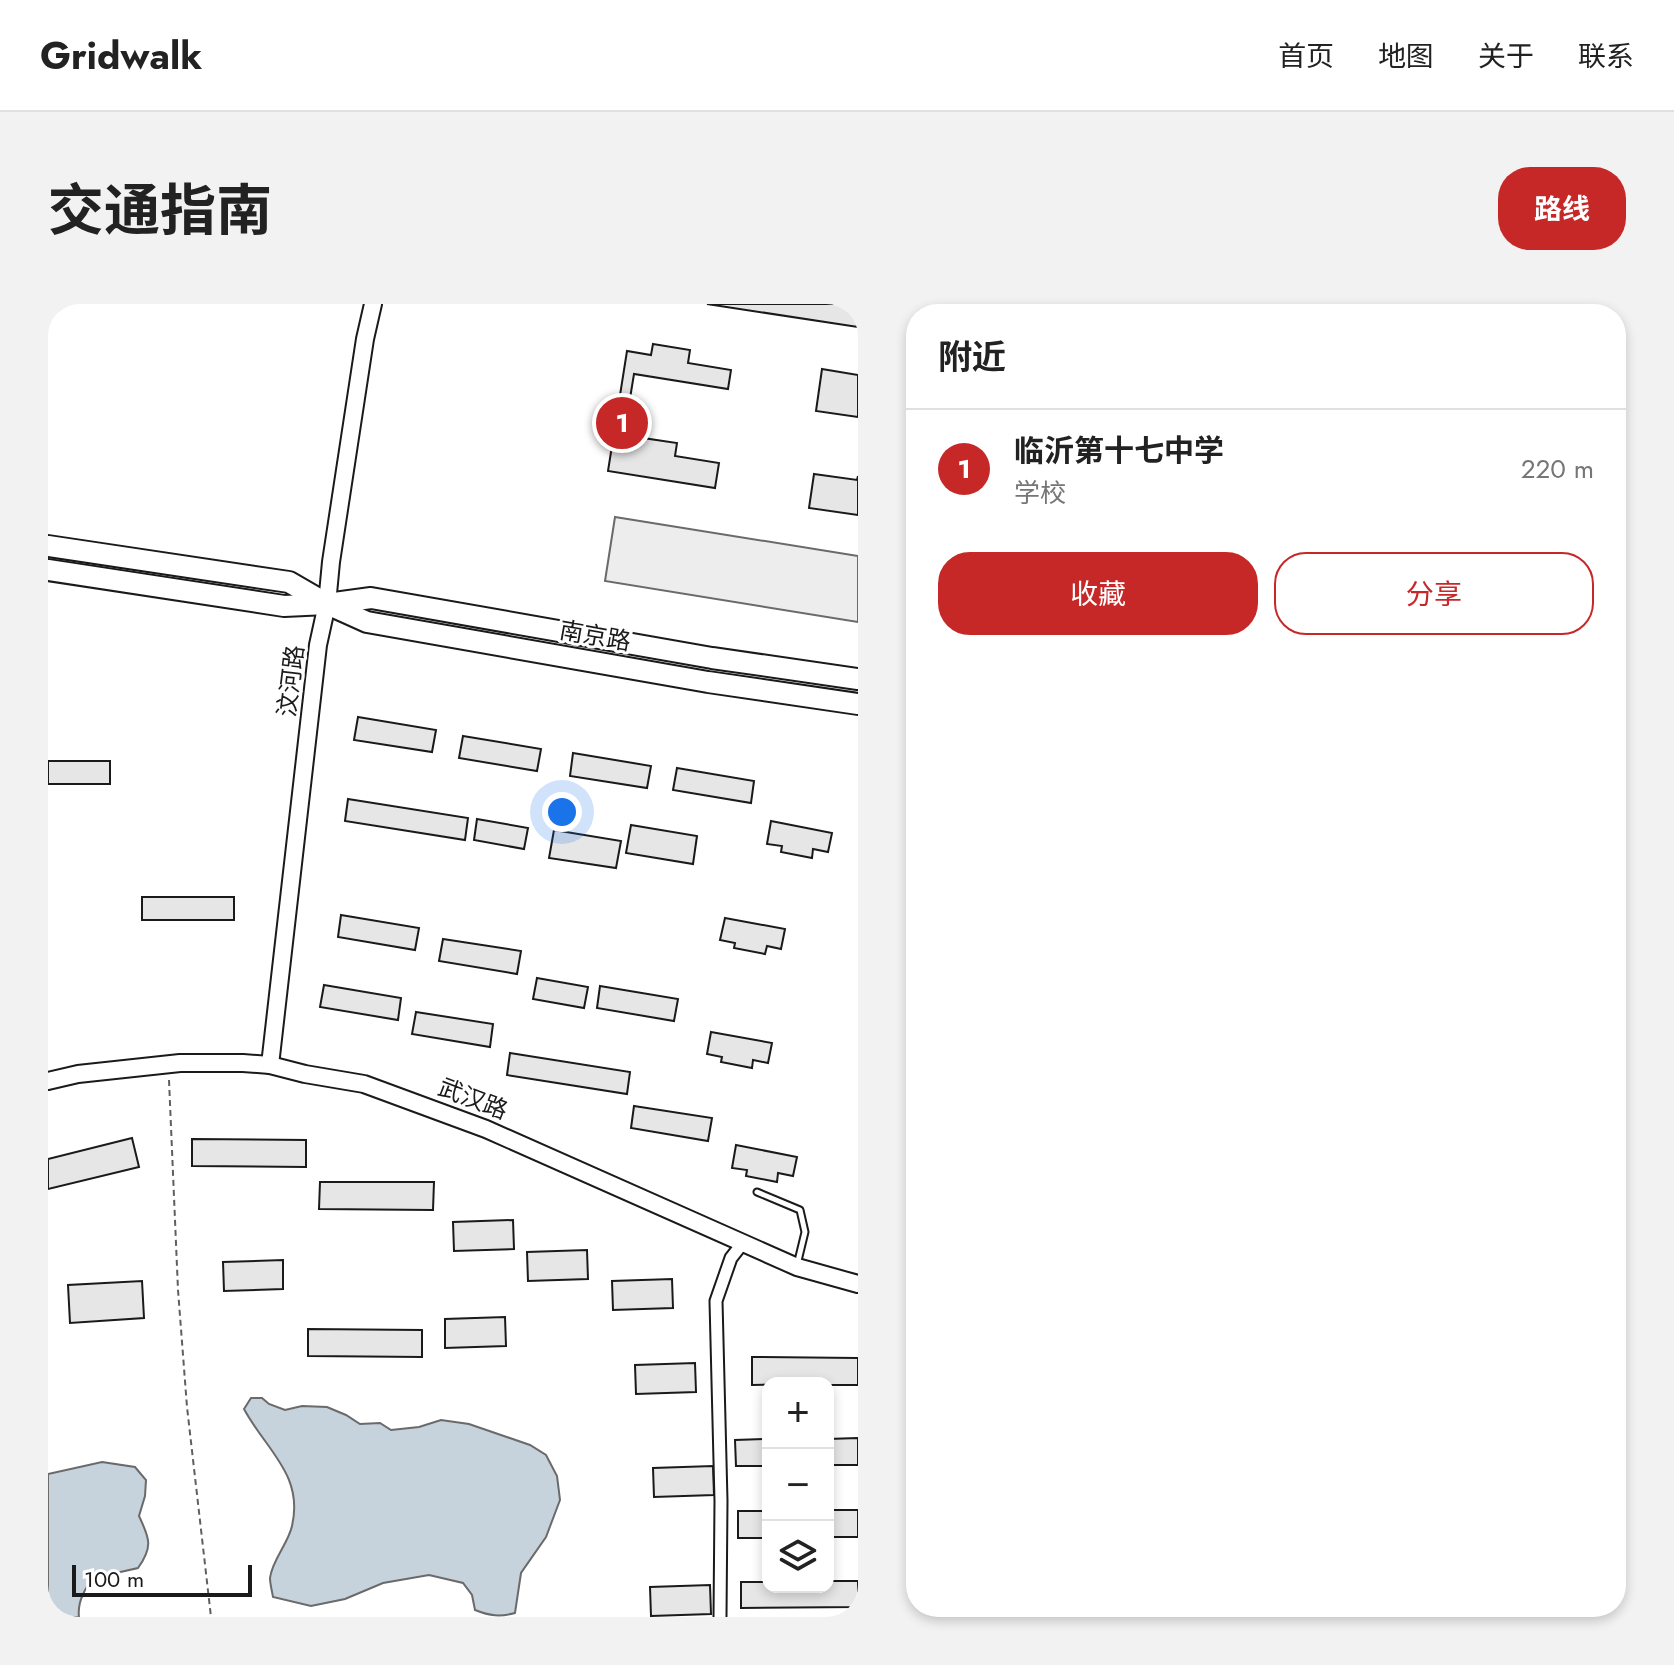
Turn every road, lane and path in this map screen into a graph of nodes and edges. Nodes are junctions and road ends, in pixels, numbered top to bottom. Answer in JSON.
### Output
{"nodes":[{"id":1,"x":373,"y":304,"type":"edge"},
{"id":2,"x":48,"y":546,"type":"edge"},
{"id":3,"x":48,"y":570,"type":"edge"},
{"id":4,"x":327,"y":604,"type":"junction"},
{"id":5,"x":858,"y":679,"type":"edge"},
{"id":6,"x":858,"y":704,"type":"edge"},
{"id":7,"x":270,"y":1065,"type":"junction"},
{"id":8,"x":169,"y":1078,"type":"dead end"},
{"id":9,"x":48,"y":1081,"type":"edge"},
{"id":10,"x":757,"y":1192,"type":"dead end"},
{"id":11,"x":742,"y":1244,"type":"junction"},
{"id":12,"x":797,"y":1267,"type":"junction"},
{"id":13,"x":858,"y":1284,"type":"edge"},
{"id":14,"x":211,"y":1617,"type":"edge"},
{"id":15,"x":720,"y":1617,"type":"edge"}],
"edges":[{"from":1,"to":4,"type":"street","name":"汶河路"},
{"from":2,"to":4,"type":"highway","name":"南京路"},
{"from":3,"to":4,"type":"highway","name":"南京路"},
{"from":4,"to":5,"type":"highway","name":"南京路"},
{"from":4,"to":6,"type":"highway","name":"南京路"},
{"from":4,"to":7,"type":"street","name":"汶河路"},
{"from":7,"to":9,"type":"street","name":"武汉路"},
{"from":7,"to":11,"type":"street","name":"武汉路"},
{"from":8,"to":14,"type":"path"},
{"from":10,"to":12,"type":"lane"},
{"from":11,"to":12,"type":"street","name":"武汉路"},
{"from":11,"to":15,"type":"street"},
{"from":12,"to":13,"type":"street","name":"武汉路"}]}
